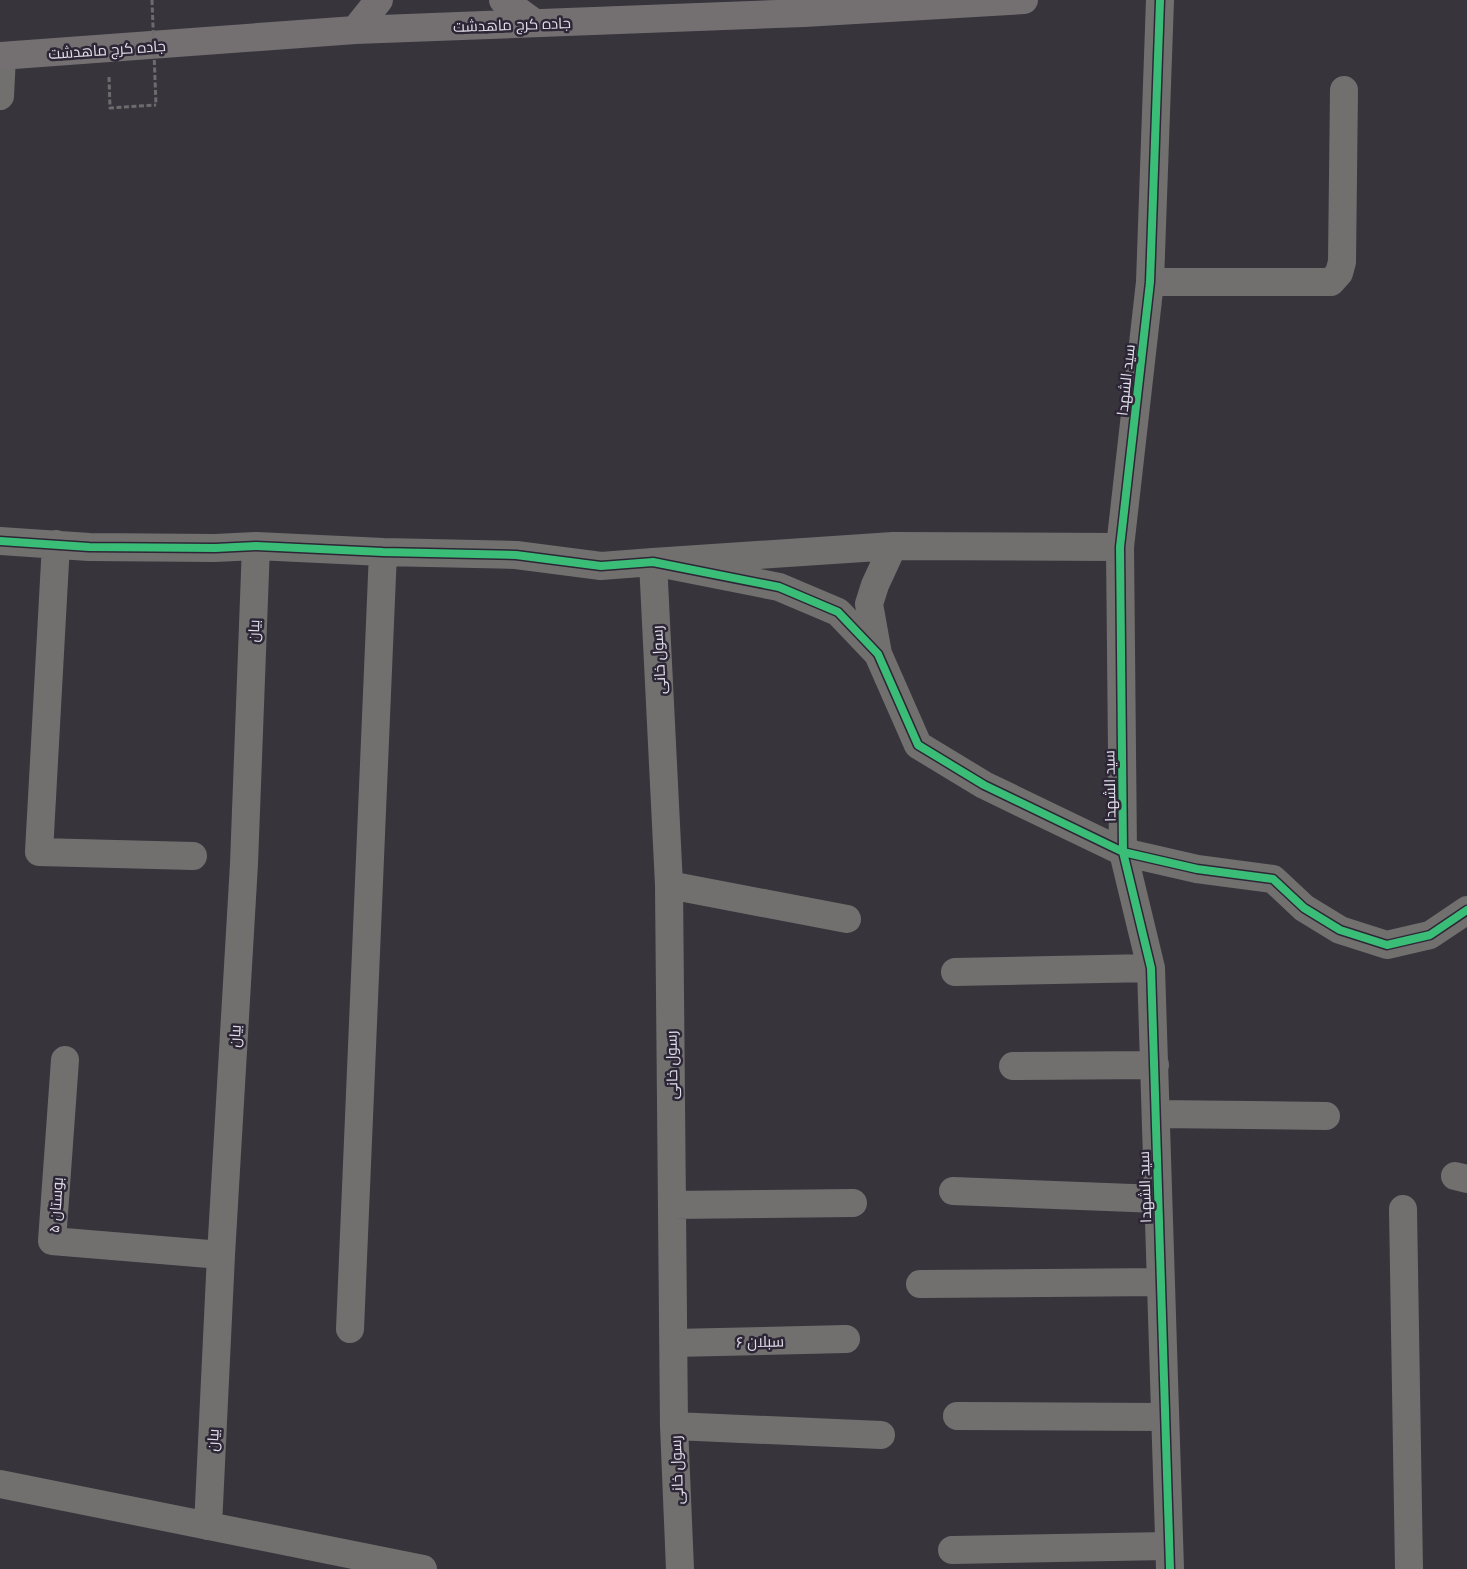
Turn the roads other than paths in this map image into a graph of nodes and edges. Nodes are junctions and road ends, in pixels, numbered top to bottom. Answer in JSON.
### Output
{"nodes":[{"id":1,"x":378,"y":0,"type":"edge"},
{"id":2,"x":503,"y":0,"type":"edge"},
{"id":3,"x":1024,"y":0,"type":"edge"},
{"id":4,"x":1160,"y":0,"type":"edge"},
{"id":5,"x":535,"y":23,"type":"junction"},
{"id":6,"x":355,"y":30,"type":"junction"},
{"id":7,"x":1,"y":56,"type":"edge"},
{"id":8,"x":1344,"y":90,"type":"dead end"},
{"id":9,"x":0,"y":96,"type":"edge"},
{"id":10,"x":1150,"y":282,"type":"junction"},
{"id":11,"x":0,"y":541,"type":"edge"},
{"id":12,"x":56,"y":544,"type":"junction"},
{"id":13,"x":256,"y":546,"type":"junction"},
{"id":14,"x":893,"y":546,"type":"junction"},
{"id":15,"x":1120,"y":547,"type":"junction"},
{"id":16,"x":383,"y":552,"type":"junction"},
{"id":17,"x":653,"y":562,"type":"junction"},
{"id":18,"x":878,"y":654,"type":"junction"},
{"id":19,"x":1123,"y":852,"type":"junction"},
{"id":20,"x":193,"y":856,"type":"dead end"},
{"id":21,"x":669,"y":885,"type":"junction"},
{"id":22,"x":1467,"y":910,"type":"edge"},
{"id":23,"x":847,"y":919,"type":"dead end"},
{"id":24,"x":1152,"y":968,"type":"junction"},
{"id":25,"x":955,"y":972,"type":"dead end"},
{"id":26,"x":65,"y":1060,"type":"dead end"},
{"id":27,"x":1154,"y":1065,"type":"junction"},
{"id":28,"x":1012,"y":1066,"type":"dead end"},
{"id":29,"x":1156,"y":1114,"type":"junction"},
{"id":30,"x":1326,"y":1116,"type":"dead end"},
{"id":31,"x":953,"y":1191,"type":"dead end"},
{"id":32,"x":1158,"y":1199,"type":"junction"},
{"id":33,"x":853,"y":1203,"type":"dead end"},
{"id":34,"x":672,"y":1205,"type":"junction"},
{"id":35,"x":1403,"y":1209,"type":"dead end"},
{"id":36,"x":221,"y":1255,"type":"junction"},
{"id":37,"x":1161,"y":1282,"type":"junction"},
{"id":38,"x":920,"y":1284,"type":"dead end"},
{"id":39,"x":350,"y":1329,"type":"dead end"},
{"id":40,"x":846,"y":1338,"type":"dead end"},
{"id":41,"x":674,"y":1343,"type":"junction"},
{"id":42,"x":957,"y":1416,"type":"dead end"},
{"id":43,"x":1164,"y":1417,"type":"junction"},
{"id":44,"x":674,"y":1426,"type":"junction"},
{"id":45,"x":881,"y":1435,"type":"dead end"},
{"id":46,"x":0,"y":1484,"type":"edge"},
{"id":47,"x":208,"y":1526,"type":"junction"},
{"id":48,"x":952,"y":1550,"type":"dead end"},
{"id":49,"x":1169,"y":1557,"type":"edge"},
{"id":50,"x":423,"y":1569,"type":"edge"},
{"id":51,"x":680,"y":1569,"type":"edge"},
{"id":52,"x":1409,"y":1569,"type":"edge"}],
"edges":[{"from":1,"to":6,"type":"main road"},
{"from":2,"to":5,"type":"main road"},
{"from":3,"to":5,"type":"main road","name":"جاده کرج ماهدشت"},
{"from":4,"to":10,"type":"street","name":"سید الشهدا"},
{"from":5,"to":6,"type":"main road","name":"جاده کرج ماهدشت"},
{"from":6,"to":7,"type":"main road","name":"جاده کرج ماهدشت"},
{"from":7,"to":9,"type":"street"},
{"from":8,"to":10,"type":"street"},
{"from":10,"to":15,"type":"street","name":"سید الشهدا"},
{"from":11,"to":12,"type":"street"},
{"from":12,"to":13,"type":"street"},
{"from":12,"to":20,"type":"street"},
{"from":13,"to":16,"type":"street"},
{"from":13,"to":36,"type":"street","name":"بیان"},
{"from":14,"to":15,"type":"street"},
{"from":14,"to":17,"type":"street"},
{"from":14,"to":18,"type":"street"},
{"from":15,"to":19,"type":"street","name":"سید الشهدا"},
{"from":16,"to":17,"type":"street"},
{"from":16,"to":39,"type":"street"},
{"from":17,"to":18,"type":"street"},
{"from":17,"to":21,"type":"street","name":"رسول خانی"},
{"from":18,"to":19,"type":"street"},
{"from":19,"to":22,"type":"street"},
{"from":19,"to":24,"type":"street","name":"سید الشهدا"},
{"from":21,"to":23,"type":"street"},
{"from":21,"to":34,"type":"street","name":"رسول خانی"},
{"from":24,"to":25,"type":"street"},
{"from":24,"to":27,"type":"street","name":"سید الشهدا"},
{"from":26,"to":36,"type":"street","name":"بوستان ۵"},
{"from":27,"to":28,"type":"street"},
{"from":27,"to":29,"type":"street","name":"سید الشهدا"},
{"from":29,"to":30,"type":"street"},
{"from":29,"to":32,"type":"street","name":"سید الشهدا"},
{"from":31,"to":32,"type":"street"},
{"from":32,"to":37,"type":"street","name":"سید الشهدا"},
{"from":33,"to":34,"type":"street"},
{"from":34,"to":41,"type":"street","name":"رسول خانی"},
{"from":35,"to":52,"type":"street"},
{"from":36,"to":47,"type":"street","name":"بیان"},
{"from":37,"to":38,"type":"street"},
{"from":37,"to":43,"type":"street","name":"سید الشهدا"},
{"from":40,"to":41,"type":"street","name":"سبلان ۶"},
{"from":41,"to":44,"type":"street","name":"رسول خانی"},
{"from":42,"to":43,"type":"street"},
{"from":43,"to":49,"type":"street","name":"سید الشهدا"},
{"from":44,"to":45,"type":"street"},
{"from":44,"to":51,"type":"street","name":"رسول خانی"},
{"from":46,"to":47,"type":"street"},
{"from":47,"to":50,"type":"street"},
{"from":48,"to":49,"type":"street"}]}
